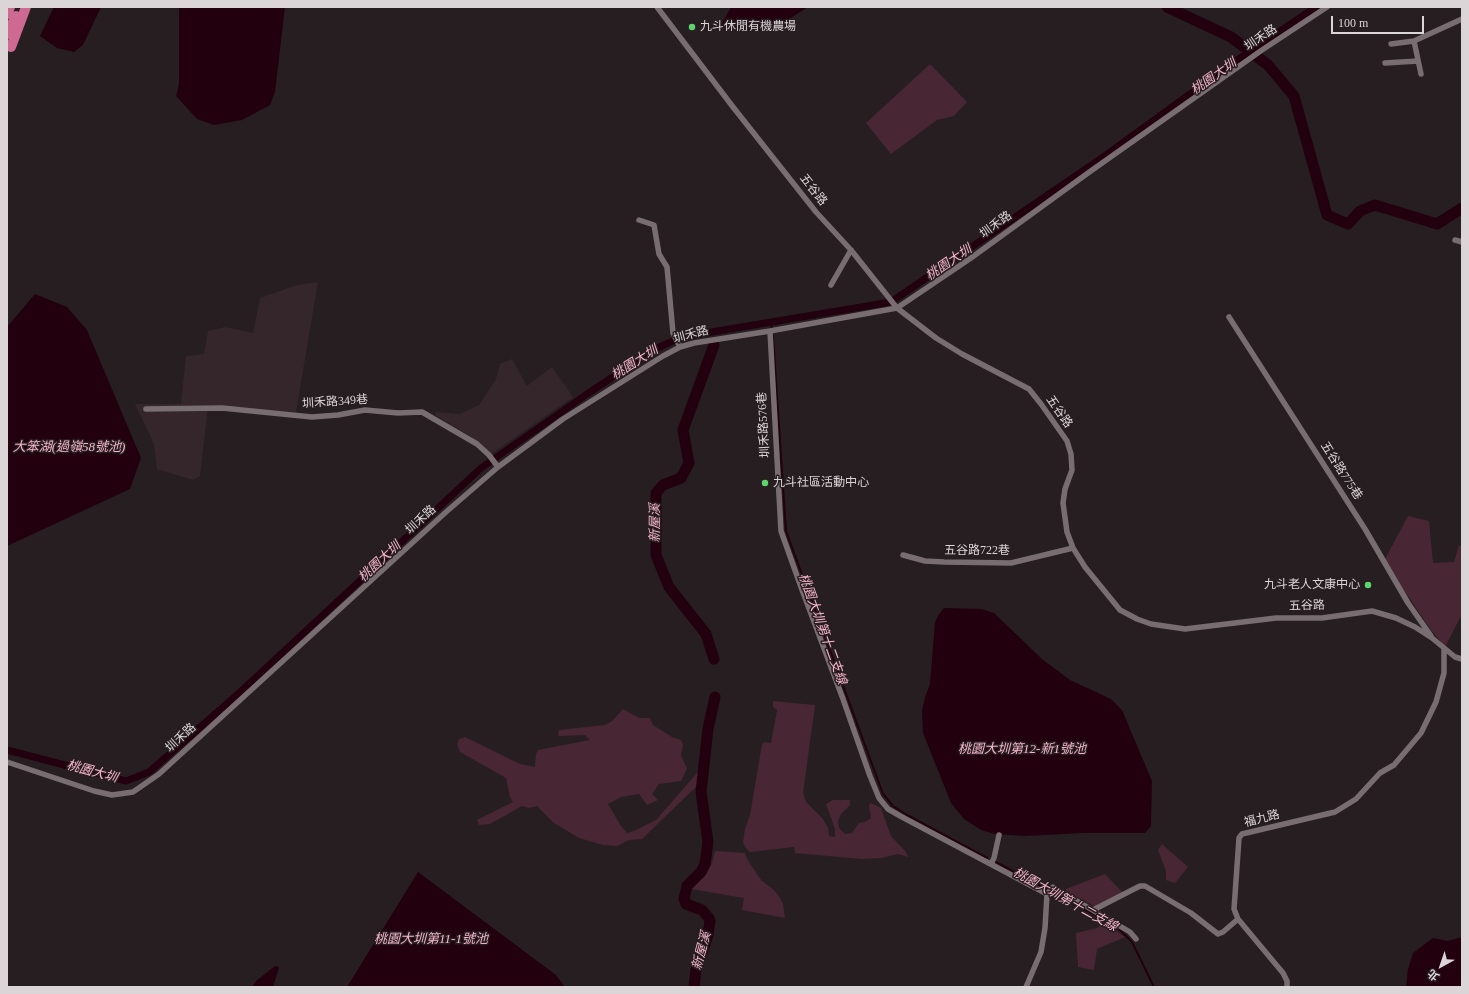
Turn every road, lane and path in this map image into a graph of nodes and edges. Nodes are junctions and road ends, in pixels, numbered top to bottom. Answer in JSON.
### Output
{"nodes":[{"id":1,"x":10,"y":7,"type":"edge"},
{"id":2,"x":21,"y":7,"type":"edge"},
{"id":3,"x":26,"y":7,"type":"edge"},
{"id":4,"x":657,"y":7,"type":"edge"},
{"id":5,"x":1326,"y":7,"type":"edge"},
{"id":6,"x":7,"y":14,"type":"edge"},
{"id":7,"x":1462,"y":19,"type":"edge"},
{"id":8,"x":7,"y":34,"type":"edge"},
{"id":9,"x":1414,"y":41,"type":"junction"},
{"id":10,"x":1391,"y":44,"type":"dead end"},
{"id":11,"x":10,"y":47,"type":"dead end"},
{"id":12,"x":1418,"y":61,"type":"junction"},
{"id":13,"x":1385,"y":63,"type":"dead end"},
{"id":14,"x":1421,"y":74,"type":"dead end"},
{"id":15,"x":639,"y":220,"type":"dead end"},
{"id":16,"x":1455,"y":240,"type":"dead end"},
{"id":17,"x":1462,"y":242,"type":"edge"},
{"id":18,"x":851,"y":250,"type":"junction"},
{"id":19,"x":831,"y":285,"type":"dead end"},
{"id":20,"x":897,"y":308,"type":"junction"},
{"id":21,"x":1230,"y":317,"type":"dead end"},
{"id":22,"x":770,"y":331,"type":"junction"},
{"id":23,"x":679,"y":346,"type":"junction"},
{"id":24,"x":146,"y":409,"type":"dead end"},
{"id":25,"x":497,"y":465,"type":"junction"},
{"id":26,"x":1073,"y":548,"type":"junction"},
{"id":27,"x":903,"y":555,"type":"dead end"},
{"id":28,"x":1432,"y":638,"type":"junction"},
{"id":29,"x":1444,"y":649,"type":"junction"},
{"id":30,"x":1462,"y":659,"type":"edge"},
{"id":31,"x":7,"y":762,"type":"edge"},
{"id":32,"x":999,"y":835,"type":"dead end"},
{"id":33,"x":990,"y":864,"type":"junction"},
{"id":34,"x":1047,"y":894,"type":"junction"},
{"id":35,"x":1093,"y":910,"type":"junction"},
{"id":36,"x":1238,"y":919,"type":"junction"},
{"id":37,"x":1136,"y":939,"type":"dead end"},
{"id":38,"x":1026,"y":987,"type":"edge"},
{"id":39,"x":1287,"y":987,"type":"edge"}],
"edges":[{"from":1,"to":6,"type":"highway"},
{"from":2,"to":8,"type":"highway"},
{"from":3,"to":11,"type":"highway"},
{"from":4,"to":18,"type":"street","name":"五谷路"},
{"from":5,"to":20,"type":"street","name":"圳禾路"},
{"from":7,"to":9,"type":"street"},
{"from":9,"to":10,"type":"street"},
{"from":9,"to":12,"type":"street"},
{"from":12,"to":13,"type":"street"},
{"from":12,"to":14,"type":"street"},
{"from":15,"to":23,"type":"street"},
{"from":16,"to":17,"type":"street"},
{"from":18,"to":19,"type":"street"},
{"from":18,"to":20,"type":"street","name":"五谷路"},
{"from":20,"to":22,"type":"street","name":"圳禾路"},
{"from":20,"to":26,"type":"street","name":"五谷路"},
{"from":21,"to":28,"type":"street","name":"五谷路775巷"},
{"from":22,"to":23,"type":"street","name":"圳禾路"},
{"from":22,"to":33,"type":"street","name":"圳禾路576巷"},
{"from":23,"to":25,"type":"street","name":"圳禾路"},
{"from":24,"to":25,"type":"street","name":"圳禾路349巷"},
{"from":25,"to":31,"type":"street","name":"圳禾路"},
{"from":26,"to":27,"type":"street","name":"五谷路722巷"},
{"from":26,"to":28,"type":"street","name":"五谷路"},
{"from":28,"to":29,"type":"street","name":"五谷路"},
{"from":29,"to":30,"type":"street","name":"五谷路"},
{"from":29,"to":36,"type":"street","name":"福九路"},
{"from":32,"to":33,"type":"street"},
{"from":33,"to":34,"type":"street","name":"圳禾路576巷"},
{"from":34,"to":35,"type":"street"},
{"from":34,"to":38,"type":"street"},
{"from":35,"to":36,"type":"street"},
{"from":35,"to":37,"type":"street"},
{"from":36,"to":39,"type":"street"}]}
